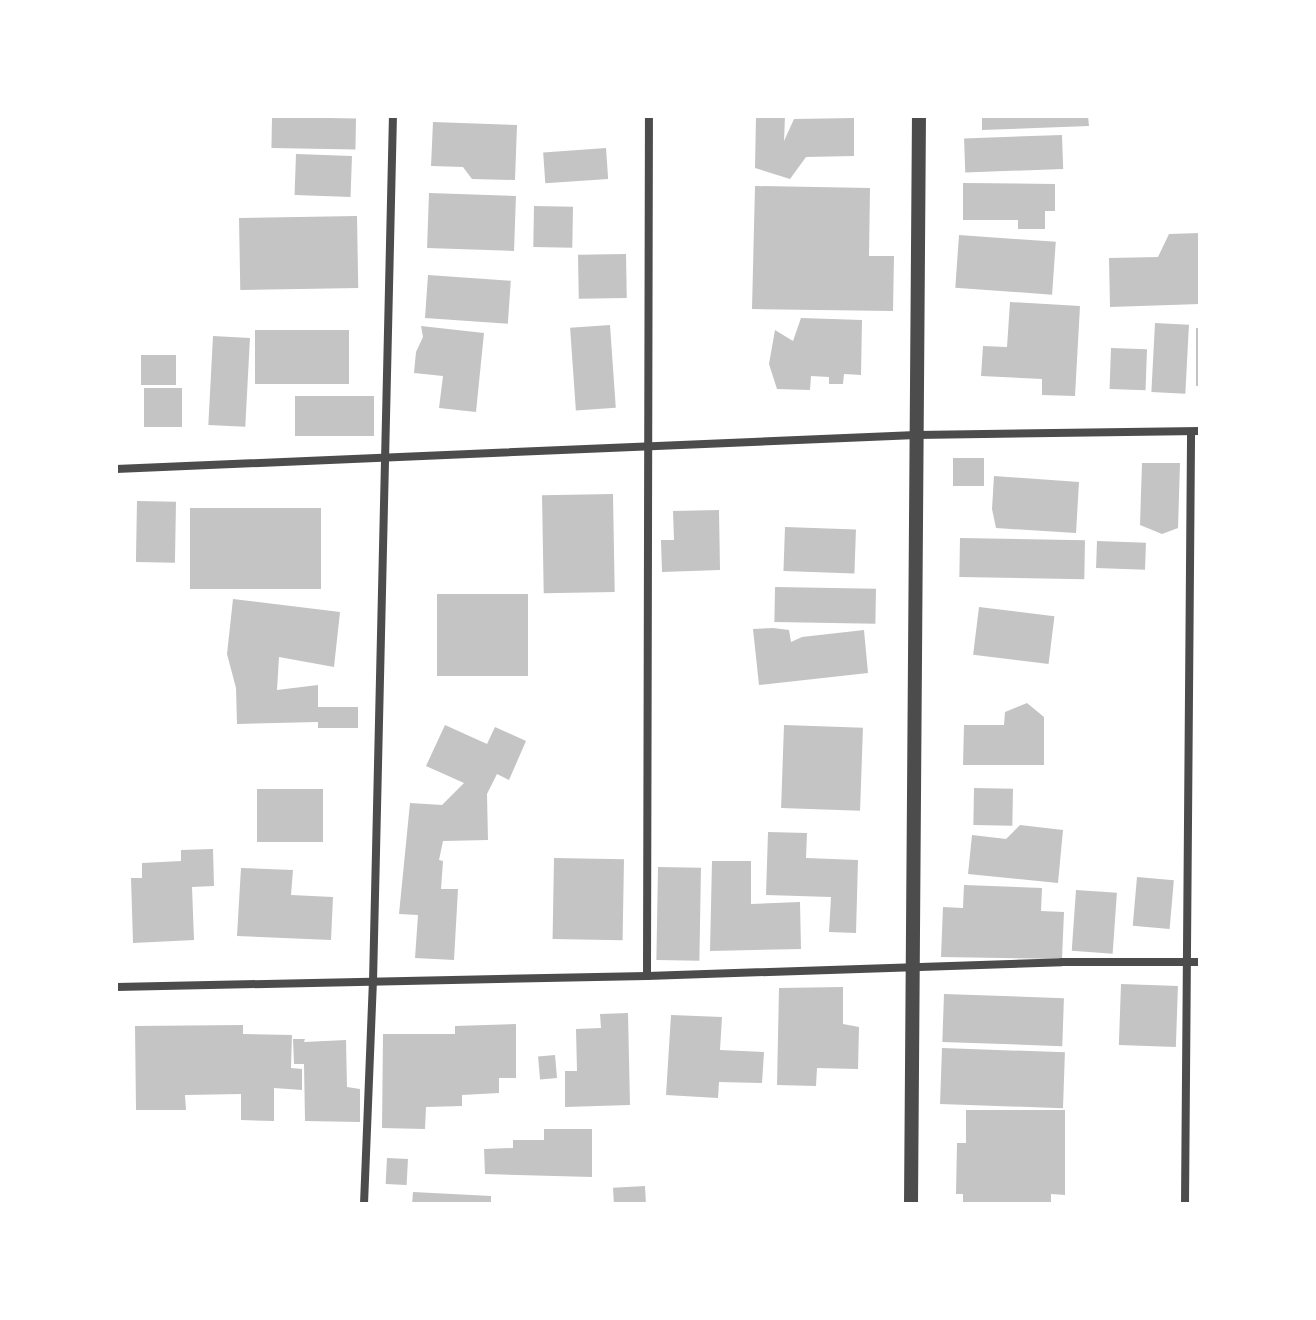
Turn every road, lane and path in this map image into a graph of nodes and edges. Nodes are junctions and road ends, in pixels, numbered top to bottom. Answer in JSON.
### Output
{"nodes":[{"id":1,"x":393,"y":116,"type":"edge"},
{"id":2,"x":649,"y":116,"type":"edge"},
{"id":3,"x":919,"y":116,"type":"edge"},
{"id":4,"x":1196,"y":431,"type":"edge"},
{"id":5,"x":916,"y":435,"type":"junction"},
{"id":6,"x":646,"y":448,"type":"junction"},
{"id":7,"x":385,"y":457,"type":"junction"},
{"id":8,"x":116,"y":469,"type":"edge"},
{"id":9,"x":1187,"y":962,"type":"junction"},
{"id":10,"x":1200,"y":962,"type":"edge"},
{"id":11,"x":911,"y":966,"type":"junction"},
{"id":12,"x":647,"y":976,"type":"junction"},
{"id":13,"x":373,"y":982,"type":"junction"},
{"id":14,"x":116,"y":987,"type":"edge"},
{"id":15,"x":364,"y":1204,"type":"edge"},
{"id":16,"x":911,"y":1204,"type":"edge"},
{"id":17,"x":1185,"y":1204,"type":"edge"}],
"edges":[{"from":1,"to":7,"type":"street"},
{"from":2,"to":6,"type":"street"},
{"from":3,"to":5,"type":"street"},
{"from":4,"to":5,"type":"street"},
{"from":4,"to":9,"type":"street"},
{"from":5,"to":6,"type":"street"},
{"from":5,"to":11,"type":"street"},
{"from":6,"to":7,"type":"street"},
{"from":6,"to":12,"type":"street"},
{"from":7,"to":8,"type":"street"},
{"from":7,"to":13,"type":"street"},
{"from":9,"to":10,"type":"street"},
{"from":9,"to":11,"type":"street"},
{"from":9,"to":17,"type":"street"},
{"from":11,"to":12,"type":"street"},
{"from":11,"to":16,"type":"street"},
{"from":12,"to":13,"type":"street"},
{"from":13,"to":14,"type":"street"},
{"from":13,"to":15,"type":"street"}]}
